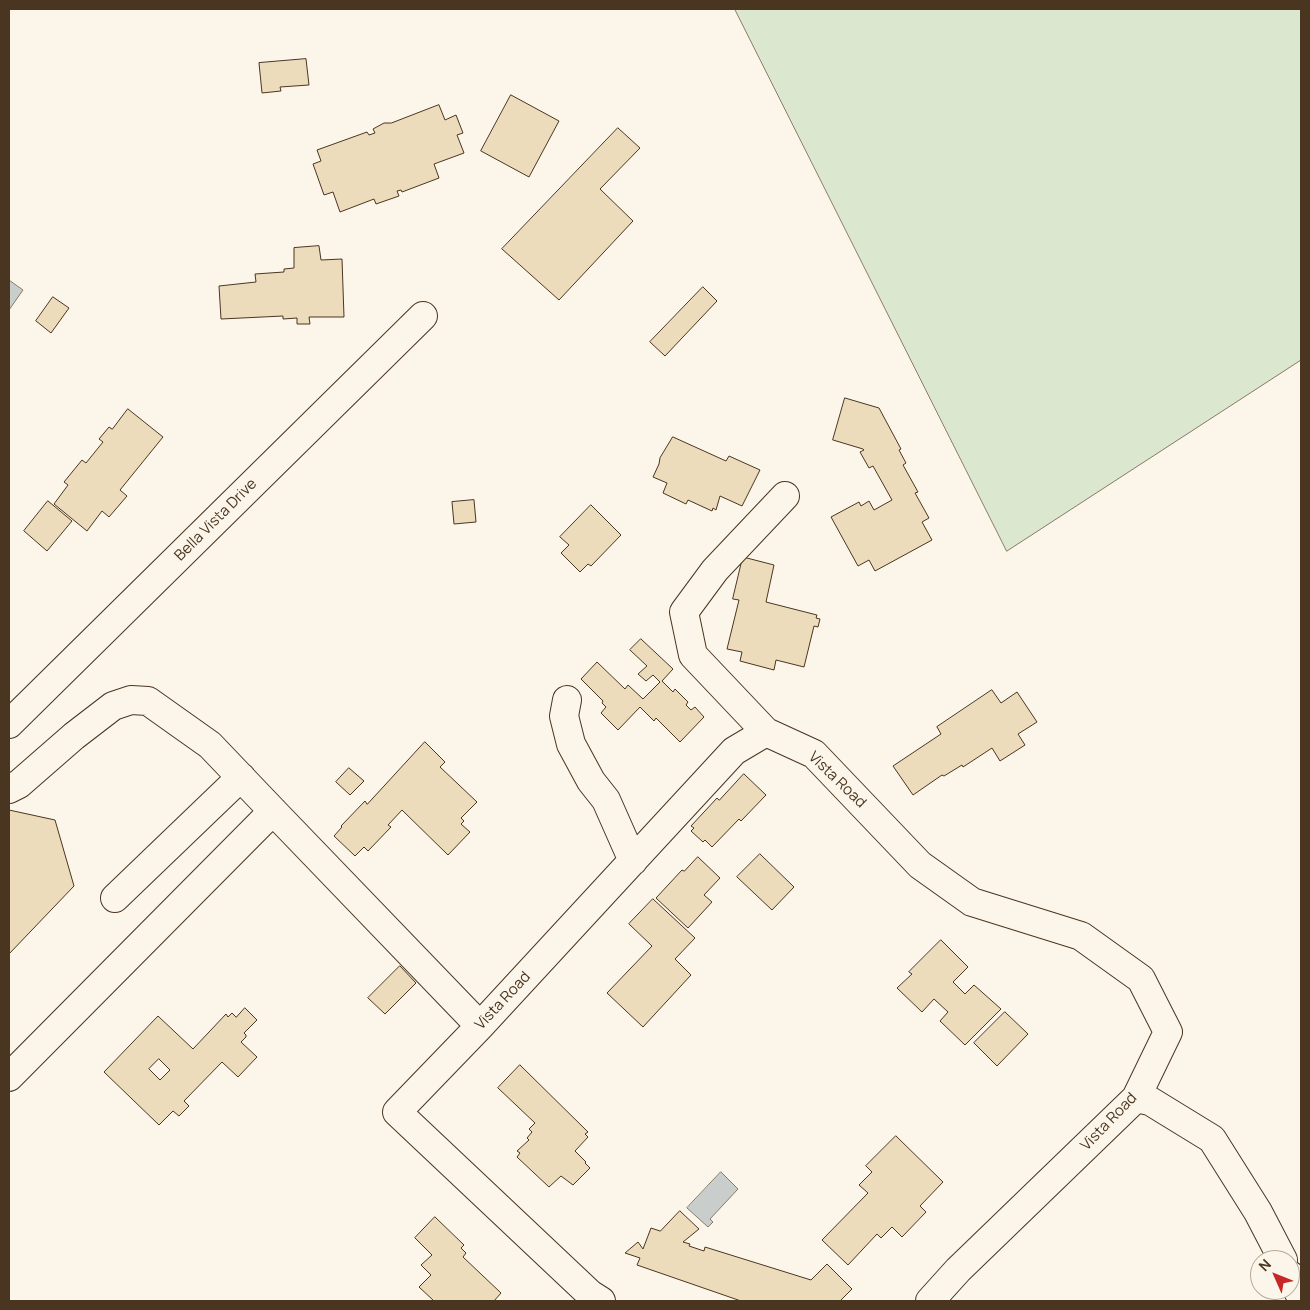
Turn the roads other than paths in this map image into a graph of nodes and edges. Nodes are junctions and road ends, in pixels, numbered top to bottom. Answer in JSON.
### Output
{"nodes":[{"id":1,"x":423,"y":316,"type":"dead end"},
{"id":2,"x":785,"y":496,"type":"dead end"},
{"id":3,"x":567,"y":700,"type":"dead end"},
{"id":4,"x":9,"y":724,"type":"edge"},
{"id":5,"x":766,"y":732,"type":"junction"},
{"id":6,"x":241,"y":777,"type":"junction"},
{"id":7,"x":9,"y":789,"type":"edge"},
{"id":8,"x":273,"y":812,"type":"junction"},
{"id":9,"x":633,"y":861,"type":"junction"},
{"id":10,"x":115,"y":898,"type":"dead end"},
{"id":11,"x":480,"y":1026,"type":"junction"},
{"id":12,"x":9,"y":1077,"type":"edge"},
{"id":13,"x":1136,"y":1098,"type":"junction"},
{"id":14,"x":1278,"y":1250,"type":"edge"},
{"id":15,"x":591,"y":1299,"type":"edge"},
{"id":16,"x":930,"y":1301,"type":"edge"}],
"edges":[{"from":1,"to":4,"type":"street","name":"Bella Vista Drive"},
{"from":2,"to":5,"type":"street"},
{"from":3,"to":9,"type":"street"},
{"from":5,"to":9,"type":"street","name":"Vista Road"},
{"from":5,"to":13,"type":"street","name":"Vista Road"},
{"from":6,"to":7,"type":"street"},
{"from":6,"to":8,"type":"street"},
{"from":6,"to":10,"type":"street"},
{"from":8,"to":11,"type":"street"},
{"from":8,"to":12,"type":"street"},
{"from":9,"to":11,"type":"street","name":"Vista Road"},
{"from":11,"to":15,"type":"street","name":"Vista Road"},
{"from":13,"to":14,"type":"street"},
{"from":13,"to":16,"type":"street","name":"Vista Road"}]}
